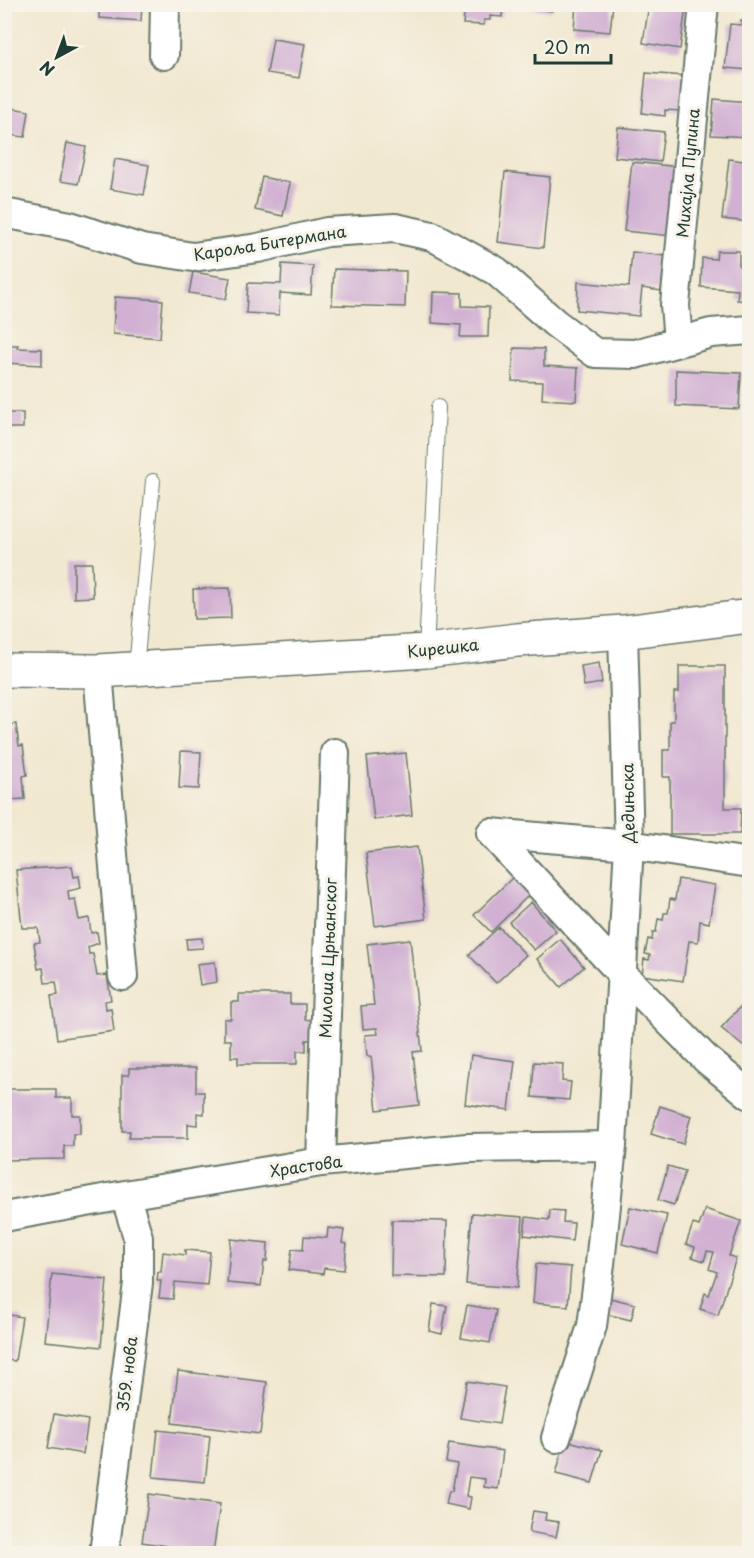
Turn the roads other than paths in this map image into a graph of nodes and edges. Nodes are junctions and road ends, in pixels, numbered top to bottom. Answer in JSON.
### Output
{"nodes":[{"id":1,"x":165,"y":4,"type":"edge"},
{"id":2,"x":704,"y":4,"type":"edge"},
{"id":3,"x":164,"y":55,"type":"dead end"},
{"id":4,"x":4,"y":213,"type":"edge"},
{"id":5,"x":750,"y":330,"type":"edge"},
{"id":6,"x":678,"y":341,"type":"junction"},
{"id":7,"x":438,"y":407,"type":"dead end"},
{"id":8,"x":153,"y":481,"type":"dead end"},
{"id":9,"x":750,"y":616,"type":"edge"},
{"id":10,"x":623,"y":632,"type":"junction"},
{"id":11,"x":426,"y":651,"type":"junction"},
{"id":12,"x":136,"y":669,"type":"junction"},
{"id":13,"x":4,"y":670,"type":"edge"},
{"id":14,"x":98,"y":671,"type":"junction"},
{"id":15,"x":335,"y":753,"type":"dead end"},
{"id":16,"x":629,"y":845,"type":"junction"},
{"id":17,"x":750,"y":863,"type":"edge"},
{"id":18,"x":621,"y":973,"type":"junction"},
{"id":19,"x":123,"y":976,"type":"dead end"},
{"id":20,"x":750,"y":1095,"type":"edge"},
{"id":21,"x":612,"y":1146,"type":"junction"},
{"id":22,"x":321,"y":1162,"type":"junction"},
{"id":23,"x":124,"y":1195,"type":"junction"},
{"id":24,"x":4,"y":1217,"type":"edge"},
{"id":25,"x":556,"y":1438,"type":"dead end"},
{"id":26,"x":104,"y":1554,"type":"edge"}],
"edges":[{"from":1,"to":3,"type":"street"},
{"from":2,"to":6,"type":"street","name":"Михајла Пупина"},
{"from":4,"to":6,"type":"street","name":"Кароља Битермана"},
{"from":5,"to":6,"type":"street","name":"Кароља Битермана"},
{"from":7,"to":11,"type":"lane"},
{"from":8,"to":12,"type":"lane"},
{"from":9,"to":10,"type":"street","name":"Кирешка"},
{"from":10,"to":11,"type":"street","name":"Кирешка"},
{"from":10,"to":16,"type":"street","name":"Дедињска"},
{"from":11,"to":12,"type":"street","name":"Кирешка"},
{"from":12,"to":14,"type":"street","name":"Кирешка"},
{"from":13,"to":14,"type":"street","name":"Кирешка"},
{"from":14,"to":19,"type":"street"},
{"from":15,"to":22,"type":"street","name":"Милоша Црњанског"},
{"from":16,"to":17,"type":"street"},
{"from":16,"to":18,"type":"street","name":"Дедињска"},
{"from":16,"to":18,"type":"street"},
{"from":18,"to":20,"type":"street"},
{"from":18,"to":21,"type":"street"},
{"from":21,"to":22,"type":"street","name":"Храстова"},
{"from":21,"to":25,"type":"street"},
{"from":22,"to":23,"type":"street","name":"Храстова"},
{"from":23,"to":24,"type":"street","name":"Храстова"},
{"from":23,"to":26,"type":"street","name":"359. нова"}]}
